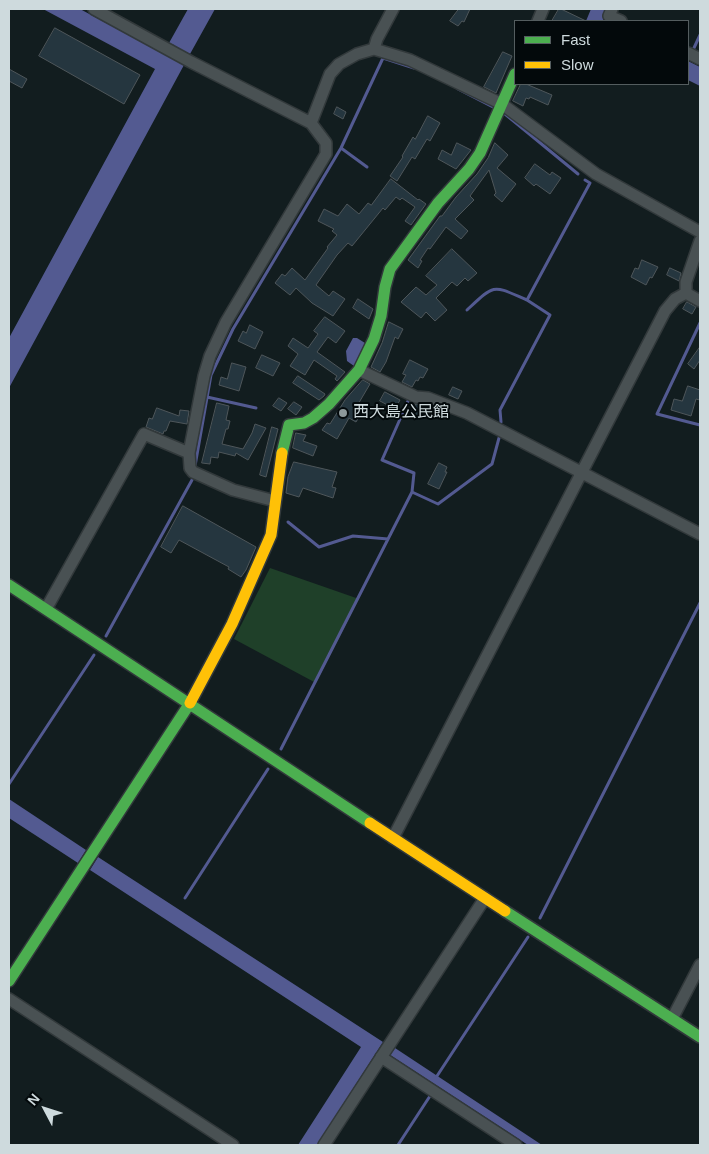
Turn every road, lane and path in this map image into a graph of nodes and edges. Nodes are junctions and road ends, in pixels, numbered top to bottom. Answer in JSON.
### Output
{"nodes":[{"id":1,"x":94,"y":9,"type":"edge"},
{"id":2,"x":393,"y":9,"type":"edge"},
{"id":3,"x":612,"y":9,"type":"edge"},
{"id":4,"x":618,"y":20,"type":"edge"},
{"id":5,"x":374,"y":48,"type":"junction"},
{"id":6,"x":514,"y":76,"type":"edge"},
{"id":7,"x":502,"y":104,"type":"junction"},
{"id":8,"x":311,"y":123,"type":"junction"},
{"id":9,"x":700,"y":232,"type":"edge"},
{"id":10,"x":700,"y":242,"type":"edge"},
{"id":11,"x":686,"y":293,"type":"junction"},
{"id":12,"x":700,"y":301,"type":"edge"},
{"id":13,"x":359,"y":370,"type":"junction"},
{"id":14,"x":189,"y":453,"type":"junction"},
{"id":15,"x":582,"y":474,"type":"junction"},
{"id":16,"x":275,"y":501,"type":"junction"},
{"id":17,"x":700,"y":534,"type":"edge"},
{"id":18,"x":9,"y":585,"type":"edge"},
{"id":19,"x":46,"y":610,"type":"junction"},
{"id":20,"x":190,"y":703,"type":"junction"},
{"id":21,"x":394,"y":838,"type":"junction"},
{"id":22,"x":485,"y":898,"type":"junction"},
{"id":23,"x":700,"y":965,"type":"edge"},
{"id":24,"x":9,"y":981,"type":"edge"},
{"id":25,"x":9,"y":999,"type":"edge"},
{"id":26,"x":672,"y":1019,"type":"junction"},
{"id":27,"x":700,"y":1037,"type":"edge"},
{"id":28,"x":382,"y":1058,"type":"junction"},
{"id":29,"x":233,"y":1145,"type":"edge"},
{"id":30,"x":324,"y":1145,"type":"edge"},
{"id":31,"x":516,"y":1145,"type":"edge"}],
"edges":[{"from":1,"to":8,"type":"street"},
{"from":2,"to":5,"type":"street"},
{"from":3,"to":4,"type":"street"},
{"from":5,"to":7,"type":"street"},
{"from":5,"to":8,"type":"street"},
{"from":6,"to":7,"type":"street"},
{"from":7,"to":9,"type":"street"},
{"from":7,"to":13,"type":"street"},
{"from":8,"to":14,"type":"street"},
{"from":10,"to":11,"type":"street"},
{"from":11,"to":12,"type":"street"},
{"from":11,"to":15,"type":"street"},
{"from":13,"to":15,"type":"street"},
{"from":13,"to":16,"type":"street"},
{"from":14,"to":16,"type":"street"},
{"from":14,"to":19,"type":"street"},
{"from":15,"to":17,"type":"street"},
{"from":15,"to":21,"type":"street"},
{"from":16,"to":20,"type":"street"},
{"from":18,"to":19,"type":"street"},
{"from":19,"to":20,"type":"street"},
{"from":20,"to":21,"type":"street"},
{"from":20,"to":24,"type":"street"},
{"from":21,"to":22,"type":"street"},
{"from":22,"to":26,"type":"street"},
{"from":22,"to":28,"type":"street"},
{"from":23,"to":26,"type":"street"},
{"from":25,"to":29,"type":"street"},
{"from":26,"to":27,"type":"street"},
{"from":28,"to":30,"type":"street"},
{"from":28,"to":31,"type":"street"}]}
